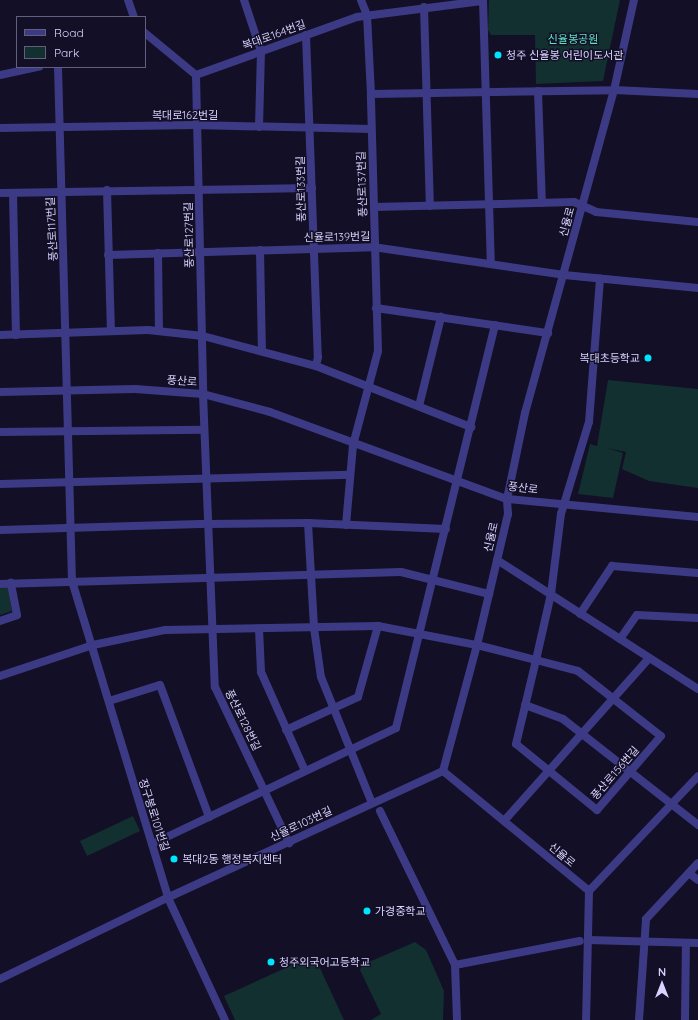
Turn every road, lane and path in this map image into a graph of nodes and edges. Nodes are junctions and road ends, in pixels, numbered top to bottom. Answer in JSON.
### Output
{"nodes":[{"id":1,"x":128,"y":0,"type":"edge"},
{"id":2,"x":244,"y":0,"type":"edge"},
{"id":3,"x":361,"y":0,"type":"edge"},
{"id":4,"x":482,"y":0,"type":"edge"},
{"id":5,"x":634,"y":0,"type":"edge"},
{"id":6,"x":424,"y":7,"type":"junction"},
{"id":7,"x":367,"y":15,"type":"junction"},
{"id":8,"x":134,"y":16,"type":"edge"},
{"id":9,"x":146,"y":34,"type":"edge"},
{"id":10,"x":306,"y":36,"type":"junction"},
{"id":11,"x":261,"y":52,"type":"junction"},
{"id":12,"x":34,"y":68,"type":"edge"},
{"id":13,"x":58,"y":68,"type":"edge"},
{"id":14,"x":0,"y":75,"type":"edge"},
{"id":15,"x":196,"y":75,"type":"junction"},
{"id":16,"x":614,"y":90,"type":"junction"},
{"id":17,"x":538,"y":91,"type":"junction"},
{"id":18,"x":485,"y":92,"type":"junction"},
{"id":19,"x":427,"y":93,"type":"junction"},
{"id":20,"x":371,"y":94,"type":"junction"},
{"id":21,"x":698,"y":94,"type":"edge"},
{"id":22,"x":197,"y":125,"type":"junction"},
{"id":23,"x":60,"y":127,"type":"junction"},
{"id":24,"x":259,"y":127,"type":"junction"},
{"id":25,"x":0,"y":128,"type":"edge"},
{"id":26,"x":311,"y":129,"type":"junction"},
{"id":27,"x":371,"y":129,"type":"junction"},
{"id":28,"x":312,"y":188,"type":"junction"},
{"id":29,"x":199,"y":189,"type":"junction"},
{"id":30,"x":107,"y":190,"type":"junction"},
{"id":31,"x":61,"y":191,"type":"junction"},
{"id":32,"x":13,"y":192,"type":"junction"},
{"id":33,"x":0,"y":193,"type":"edge"},
{"id":34,"x":542,"y":203,"type":"junction"},
{"id":35,"x":490,"y":205,"type":"junction"},
{"id":36,"x":583,"y":205,"type":"junction"},
{"id":37,"x":430,"y":206,"type":"junction"},
{"id":38,"x":374,"y":207,"type":"junction"},
{"id":39,"x":698,"y":222,"type":"edge"},
{"id":40,"x":374,"y":247,"type":"junction"},
{"id":41,"x":314,"y":248,"type":"junction"},
{"id":42,"x":260,"y":250,"type":"junction"},
{"id":43,"x":200,"y":252,"type":"junction"},
{"id":44,"x":158,"y":253,"type":"junction"},
{"id":45,"x":108,"y":255,"type":"junction"},
{"id":46,"x":491,"y":262,"type":"junction"},
{"id":47,"x":564,"y":275,"type":"junction"},
{"id":48,"x":600,"y":278,"type":"junction"},
{"id":49,"x":698,"y":288,"type":"edge"},
{"id":50,"x":376,"y":308,"type":"junction"},
{"id":51,"x":441,"y":317,"type":"junction"},
{"id":52,"x":495,"y":325,"type":"junction"},
{"id":53,"x":111,"y":331,"type":"junction"},
{"id":54,"x":159,"y":331,"type":"junction"},
{"id":55,"x":63,"y":332,"type":"junction"},
{"id":56,"x":548,"y":332,"type":"junction"},
{"id":57,"x":0,"y":335,"type":"edge"},
{"id":58,"x":16,"y":335,"type":"junction"},
{"id":59,"x":203,"y":336,"type":"junction"},
{"id":60,"x":262,"y":351,"type":"junction"},
{"id":61,"x":316,"y":366,"type":"junction"},
{"id":62,"x":368,"y":384,"type":"junction"},
{"id":63,"x":66,"y":389,"type":"junction"},
{"id":64,"x":0,"y":392,"type":"edge"},
{"id":65,"x":202,"y":394,"type":"junction"},
{"id":66,"x":419,"y":406,"type":"junction"},
{"id":67,"x":471,"y":427,"type":"junction"},
{"id":68,"x":204,"y":430,"type":"junction"},
{"id":69,"x":67,"y":431,"type":"junction"},
{"id":70,"x":0,"y":432,"type":"edge"},
{"id":71,"x":353,"y":444,"type":"junction"},
{"id":72,"x":350,"y":475,"type":"junction"},
{"id":73,"x":206,"y":477,"type":"junction"},
{"id":74,"x":68,"y":482,"type":"junction"},
{"id":75,"x":458,"y":483,"type":"junction"},
{"id":76,"x":0,"y":484,"type":"edge"},
{"id":77,"x":507,"y":499,"type":"junction"},
{"id":78,"x":564,"y":504,"type":"junction"},
{"id":79,"x":698,"y":517,"type":"edge"},
{"id":80,"x":308,"y":523,"type":"junction"},
{"id":81,"x":208,"y":524,"type":"junction"},
{"id":82,"x":346,"y":525,"type":"junction"},
{"id":83,"x":69,"y":528,"type":"junction"},
{"id":84,"x":446,"y":529,"type":"junction"},
{"id":85,"x":0,"y":530,"type":"edge"},
{"id":86,"x":497,"y":560,"type":"junction"},
{"id":87,"x":698,"y":573,"type":"edge"},
{"id":88,"x":312,"y":574,"type":"junction"},
{"id":89,"x":210,"y":576,"type":"junction"},
{"id":90,"x":432,"y":579,"type":"junction"},
{"id":91,"x":72,"y":581,"type":"junction"},
{"id":92,"x":11,"y":583,"type":"junction"},
{"id":93,"x":0,"y":584,"type":"edge"},
{"id":94,"x":489,"y":594,"type":"junction"},
{"id":95,"x":551,"y":594,"type":"junction"},
{"id":96,"x":580,"y":614,"type":"junction"},
{"id":97,"x":698,"y":618,"type":"edge"},
{"id":98,"x":0,"y":621,"type":"edge"},
{"id":99,"x":378,"y":626,"type":"junction"},
{"id":100,"x":314,"y":628,"type":"junction"},
{"id":101,"x":259,"y":629,"type":"junction"},
{"id":102,"x":212,"y":630,"type":"junction"},
{"id":103,"x":418,"y":632,"type":"junction"},
{"id":104,"x":620,"y":639,"type":"junction"},
{"id":105,"x":93,"y":645,"type":"junction"},
{"id":106,"x":477,"y":645,"type":"junction"},
{"id":107,"x":649,"y":658,"type":"junction"},
{"id":108,"x":536,"y":660,"type":"junction"},
{"id":109,"x":0,"y":676,"type":"edge"},
{"id":110,"x":698,"y":689,"type":"edge"},
{"id":111,"x":613,"y":698,"type":"junction"},
{"id":112,"x":109,"y":701,"type":"junction"},
{"id":113,"x":525,"y":704,"type":"junction"},
{"id":114,"x":332,"y":709,"type":"junction"},
{"id":115,"x":286,"y":730,"type":"junction"},
{"id":116,"x":582,"y":734,"type":"junction"},
{"id":117,"x":350,"y":750,"type":"junction"},
{"id":118,"x":443,"y":771,"type":"junction"},
{"id":119,"x":549,"y":771,"type":"junction"},
{"id":120,"x":305,"y":772,"type":"junction"},
{"id":121,"x":630,"y":772,"type":"junction"},
{"id":122,"x":698,"y":776,"type":"edge"},
{"id":123,"x":265,"y":791,"type":"junction"},
{"id":124,"x":372,"y":803,"type":"junction"},
{"id":125,"x":672,"y":804,"type":"junction"},
{"id":126,"x":380,"y":811,"type":"dead end"},
{"id":127,"x":209,"y":817,"type":"junction"},
{"id":128,"x":504,"y":821,"type":"junction"},
{"id":129,"x":698,"y":825,"type":"edge"},
{"id":130,"x":289,"y":843,"type":"junction"},
{"id":131,"x":152,"y":844,"type":"junction"},
{"id":132,"x":698,"y":863,"type":"edge"},
{"id":133,"x":690,"y":873,"type":"junction"},
{"id":134,"x":698,"y":880,"type":"edge"},
{"id":135,"x":589,"y":891,"type":"junction"},
{"id":136,"x":168,"y":897,"type":"junction"},
{"id":137,"x":584,"y":941,"type":"junction"},
{"id":138,"x":645,"y":942,"type":"junction"},
{"id":139,"x":686,"y":943,"type":"junction"},
{"id":140,"x":698,"y":943,"type":"edge"},
{"id":141,"x":455,"y":965,"type":"junction"},
{"id":142,"x":0,"y":979,"type":"edge"},
{"id":143,"x":225,"y":1020,"type":"edge"},
{"id":144,"x":457,"y":1020,"type":"edge"},
{"id":145,"x":586,"y":1020,"type":"edge"},
{"id":146,"x":639,"y":1020,"type":"edge"},
{"id":147,"x":685,"y":1020,"type":"edge"}],
"edges":[{"from":1,"to":8,"type":"street"},
{"from":2,"to":11,"type":"street"},
{"from":3,"to":7,"type":"street","name":"풍산로137번길"},
{"from":4,"to":6,"type":"street","name":"복대로164번길"},
{"from":4,"to":18,"type":"street"},
{"from":5,"to":16,"type":"street","name":"신율로"},
{"from":6,"to":7,"type":"street","name":"복대로164번길"},
{"from":6,"to":19,"type":"street"},
{"from":7,"to":10,"type":"street","name":"복대로164번길"},
{"from":7,"to":20,"type":"street","name":"풍산로137번길"},
{"from":9,"to":15,"type":"street"},
{"from":10,"to":11,"type":"street","name":"복대로164번길"},
{"from":10,"to":26,"type":"street","name":"풍산로133번길"},
{"from":11,"to":15,"type":"street","name":"복대로164번길"},
{"from":11,"to":24,"type":"street"},
{"from":12,"to":14,"type":"street"},
{"from":13,"to":23,"type":"street","name":"풍산로117번길"},
{"from":15,"to":22,"type":"street","name":"풍산로127번길"},
{"from":16,"to":17,"type":"street"},
{"from":16,"to":21,"type":"street"},
{"from":16,"to":36,"type":"street","name":"신율로"},
{"from":17,"to":18,"type":"street"},
{"from":17,"to":34,"type":"street"},
{"from":18,"to":19,"type":"street"},
{"from":18,"to":35,"type":"street"},
{"from":19,"to":20,"type":"street"},
{"from":19,"to":37,"type":"street"},
{"from":20,"to":27,"type":"street","name":"풍산로137번길"},
{"from":22,"to":23,"type":"street","name":"복대로162번길"},
{"from":22,"to":24,"type":"street","name":"복대로162번길"},
{"from":22,"to":29,"type":"street","name":"풍산로127번길"},
{"from":23,"to":25,"type":"street","name":"복대로162번길"},
{"from":23,"to":31,"type":"street","name":"풍산로117번길"},
{"from":24,"to":26,"type":"street","name":"복대로162번길"},
{"from":26,"to":27,"type":"street","name":"복대로162번길"},
{"from":26,"to":28,"type":"street","name":"풍산로133번길"},
{"from":27,"to":38,"type":"street","name":"풍산로137번길"},
{"from":28,"to":29,"type":"street"},
{"from":28,"to":41,"type":"street","name":"풍산로133번길"},
{"from":29,"to":30,"type":"street"},
{"from":29,"to":43,"type":"street","name":"풍산로127번길"},
{"from":30,"to":31,"type":"street"},
{"from":30,"to":45,"type":"street"},
{"from":31,"to":32,"type":"street"},
{"from":31,"to":55,"type":"street","name":"풍산로117번길"},
{"from":32,"to":33,"type":"street"},
{"from":32,"to":58,"type":"street"},
{"from":34,"to":35,"type":"street"},
{"from":34,"to":36,"type":"street"},
{"from":35,"to":37,"type":"street"},
{"from":35,"to":46,"type":"street"},
{"from":36,"to":39,"type":"street"},
{"from":36,"to":47,"type":"street","name":"신율로"},
{"from":37,"to":38,"type":"street"},
{"from":38,"to":40,"type":"street","name":"풍산로137번길"},
{"from":40,"to":41,"type":"street","name":"신율로139번길"},
{"from":40,"to":46,"type":"street","name":"신율로139번길"},
{"from":40,"to":50,"type":"street","name":"풍산로137번길"},
{"from":41,"to":42,"type":"street","name":"신율로139번길"},
{"from":41,"to":61,"type":"street","name":"풍산로133번길"},
{"from":42,"to":43,"type":"street","name":"신율로139번길"},
{"from":42,"to":60,"type":"street"},
{"from":43,"to":44,"type":"street","name":"신율로139번길"},
{"from":43,"to":59,"type":"street","name":"풍산로127번길"},
{"from":44,"to":45,"type":"street","name":"신율로139번길"},
{"from":44,"to":54,"type":"street"},
{"from":45,"to":53,"type":"street"},
{"from":46,"to":47,"type":"street","name":"신율로139번길"},
{"from":47,"to":48,"type":"street","name":"신율로139번길"},
{"from":47,"to":56,"type":"street","name":"신율로"},
{"from":48,"to":49,"type":"street","name":"신율로139번길"},
{"from":48,"to":78,"type":"street","name":"풍산로156번길"},
{"from":50,"to":51,"type":"street"},
{"from":50,"to":62,"type":"street","name":"풍산로137번길"},
{"from":51,"to":52,"type":"street"},
{"from":51,"to":66,"type":"street"},
{"from":52,"to":56,"type":"street"},
{"from":52,"to":67,"type":"street"},
{"from":53,"to":54,"type":"street"},
{"from":53,"to":55,"type":"street"},
{"from":54,"to":59,"type":"street"},
{"from":55,"to":58,"type":"street"},
{"from":55,"to":63,"type":"street","name":"풍산로117번길"},
{"from":56,"to":77,"type":"street","name":"신율로"},
{"from":57,"to":58,"type":"street"},
{"from":59,"to":60,"type":"street"},
{"from":59,"to":65,"type":"street","name":"풍산로127번길"},
{"from":60,"to":61,"type":"street"},
{"from":61,"to":62,"type":"street"},
{"from":62,"to":66,"type":"street"},
{"from":62,"to":71,"type":"street","name":"풍산로137번길"},
{"from":63,"to":64,"type":"street","name":"풍산로"},
{"from":63,"to":65,"type":"street","name":"풍산로"},
{"from":63,"to":69,"type":"street","name":"풍산로117번길"},
{"from":65,"to":68,"type":"street","name":"풍산로128번길"},
{"from":65,"to":71,"type":"street","name":"풍산로"},
{"from":66,"to":67,"type":"street"},
{"from":67,"to":75,"type":"street"},
{"from":68,"to":69,"type":"street"},
{"from":68,"to":73,"type":"street","name":"풍산로128번길"},
{"from":69,"to":70,"type":"street"},
{"from":69,"to":74,"type":"street","name":"풍산로117번길"},
{"from":71,"to":72,"type":"street"},
{"from":71,"to":75,"type":"street","name":"풍산로"},
{"from":72,"to":73,"type":"street"},
{"from":72,"to":82,"type":"street"},
{"from":73,"to":74,"type":"street"},
{"from":73,"to":81,"type":"street","name":"풍산로128번길"},
{"from":74,"to":76,"type":"street"},
{"from":74,"to":83,"type":"street","name":"풍산로117번길"},
{"from":75,"to":77,"type":"street","name":"풍산로"},
{"from":75,"to":84,"type":"street"},
{"from":77,"to":78,"type":"street","name":"풍산로"},
{"from":77,"to":86,"type":"street","name":"신율로"},
{"from":78,"to":79,"type":"street","name":"풍산로"},
{"from":78,"to":95,"type":"street","name":"풍산로156번길"},
{"from":80,"to":81,"type":"street"},
{"from":80,"to":82,"type":"street"},
{"from":80,"to":88,"type":"street"},
{"from":81,"to":83,"type":"street"},
{"from":81,"to":89,"type":"street","name":"풍산로128번길"},
{"from":82,"to":84,"type":"street"},
{"from":83,"to":85,"type":"street"},
{"from":83,"to":91,"type":"street","name":"장구봉로101번길"},
{"from":84,"to":90,"type":"street"},
{"from":86,"to":94,"type":"street","name":"신율로"},
{"from":86,"to":95,"type":"street"},
{"from":87,"to":96,"type":"street"},
{"from":88,"to":89,"type":"street"},
{"from":88,"to":90,"type":"street"},
{"from":88,"to":100,"type":"street"},
{"from":89,"to":91,"type":"street"},
{"from":89,"to":102,"type":"street","name":"풍산로128번길"},
{"from":90,"to":94,"type":"street"},
{"from":90,"to":103,"type":"street"},
{"from":91,"to":92,"type":"street"},
{"from":91,"to":105,"type":"street","name":"장구봉로101번길"},
{"from":92,"to":93,"type":"street"},
{"from":92,"to":98,"type":"street"},
{"from":94,"to":106,"type":"street","name":"신율로"},
{"from":95,"to":96,"type":"street"},
{"from":95,"to":108,"type":"street","name":"풍산로156번길"},
{"from":96,"to":104,"type":"street"},
{"from":97,"to":104,"type":"street"},
{"from":99,"to":100,"type":"street"},
{"from":99,"to":103,"type":"street"},
{"from":99,"to":114,"type":"street"},
{"from":100,"to":101,"type":"street"},
{"from":100,"to":114,"type":"street"},
{"from":101,"to":102,"type":"street"},
{"from":101,"to":115,"type":"street"},
{"from":102,"to":105,"type":"street"},
{"from":102,"to":123,"type":"street","name":"풍산로128번길"},
{"from":103,"to":106,"type":"street"},
{"from":103,"to":117,"type":"street"},
{"from":104,"to":107,"type":"street"},
{"from":105,"to":109,"type":"street"},
{"from":105,"to":112,"type":"street","name":"장구봉로101번길"},
{"from":106,"to":108,"type":"street"},
{"from":106,"to":118,"type":"street","name":"신율로"},
{"from":107,"to":110,"type":"street"},
{"from":107,"to":111,"type":"street"},
{"from":108,"to":111,"type":"street","name":"풍산로156번길"},
{"from":108,"to":113,"type":"street","name":"풍산로156번길"},
{"from":111,"to":116,"type":"street"},
{"from":111,"to":121,"type":"street","name":"풍산로156번길"},
{"from":112,"to":127,"type":"street"},
{"from":112,"to":131,"type":"street","name":"장구봉로101번길"},
{"from":113,"to":116,"type":"street"},
{"from":113,"to":119,"type":"street","name":"풍산로156번길"},
{"from":114,"to":115,"type":"street"},
{"from":114,"to":117,"type":"street"},
{"from":115,"to":120,"type":"street"},
{"from":116,"to":119,"type":"street"},
{"from":116,"to":121,"type":"street"},
{"from":117,"to":120,"type":"street"},
{"from":117,"to":124,"type":"street"},
{"from":118,"to":124,"type":"street","name":"신율로103번길"},
{"from":118,"to":128,"type":"street","name":"신율로"},
{"from":119,"to":121,"type":"street","name":"풍산로156번길"},
{"from":119,"to":128,"type":"street"},
{"from":120,"to":123,"type":"street"},
{"from":121,"to":125,"type":"street"},
{"from":122,"to":125,"type":"street"},
{"from":123,"to":127,"type":"street"},
{"from":123,"to":130,"type":"street","name":"풍산로128번길"},
{"from":124,"to":130,"type":"street","name":"신율로103번길"},
{"from":125,"to":129,"type":"street"},
{"from":125,"to":135,"type":"street"},
{"from":126,"to":141,"type":"street"},
{"from":127,"to":131,"type":"street"},
{"from":128,"to":135,"type":"street","name":"신율로"},
{"from":130,"to":136,"type":"street","name":"신율로103번길"},
{"from":131,"to":136,"type":"street","name":"장구봉로101번길"},
{"from":132,"to":133,"type":"street"},
{"from":133,"to":134,"type":"street"},
{"from":133,"to":138,"type":"street"},
{"from":135,"to":137,"type":"street"},
{"from":136,"to":142,"type":"street","name":"신율로103번길"},
{"from":136,"to":143,"type":"street","name":"장구봉로101번길"},
{"from":137,"to":138,"type":"street"},
{"from":137,"to":141,"type":"street"},
{"from":137,"to":145,"type":"street"},
{"from":138,"to":139,"type":"street"},
{"from":138,"to":146,"type":"street"},
{"from":139,"to":140,"type":"street"},
{"from":139,"to":147,"type":"street"},
{"from":141,"to":144,"type":"street"}]}
